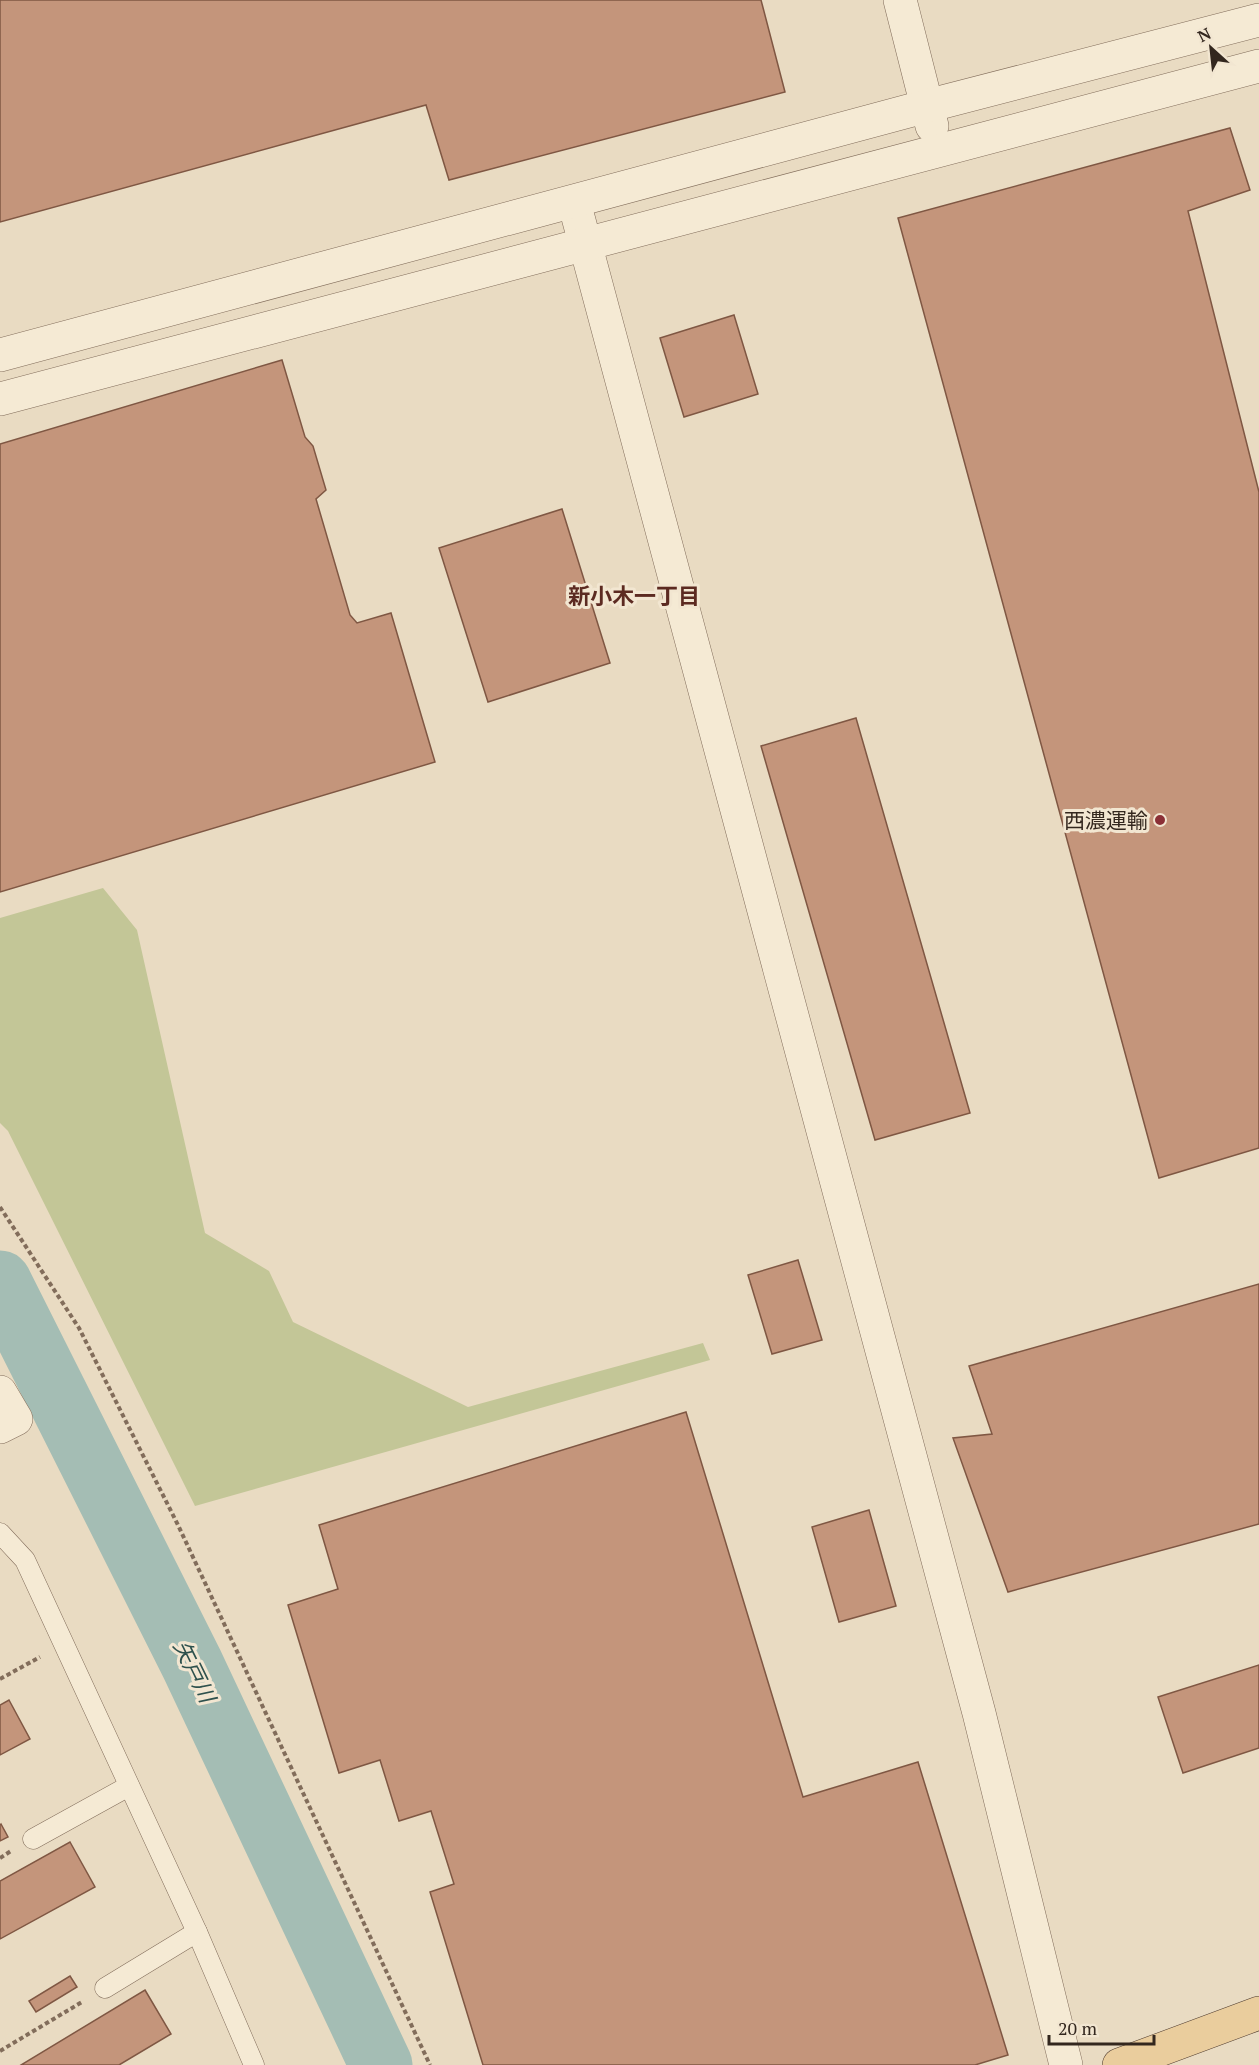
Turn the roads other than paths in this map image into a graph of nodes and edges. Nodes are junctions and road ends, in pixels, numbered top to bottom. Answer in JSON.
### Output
{"nodes":[{"id":1,"x":900,"y":0,"type":"edge"},
{"id":2,"x":1259,"y":20,"type":"edge"},
{"id":3,"x":1259,"y":66,"type":"edge"},
{"id":4,"x":927,"y":106,"type":"junction"},
{"id":5,"x":939,"y":152,"type":"junction"},
{"id":6,"x":574,"y":202,"type":"junction"},
{"id":7,"x":584,"y":243,"type":"junction"},
{"id":8,"x":0,"y":355,"type":"edge"},
{"id":9,"x":0,"y":399,"type":"edge"},
{"id":10,"x":0,"y":1392,"type":"edge"},
{"id":11,"x":0,"y":1427,"type":"edge"},
{"id":12,"x":0,"y":1533,"type":"edge"},
{"id":13,"x":129,"y":1786,"type":"junction"},
{"id":14,"x":33,"y":1839,"type":"dead end"},
{"id":15,"x":197,"y":1932,"type":"junction"},
{"id":16,"x":105,"y":1988,"type":"road end"},
{"id":17,"x":1259,"y":2013,"type":"edge"},
{"id":18,"x":254,"y":2065,"type":"edge"},
{"id":19,"x":1066,"y":2065,"type":"edge"},
{"id":20,"x":1119,"y":2065,"type":"edge"}],
"edges":[{"from":1,"to":4,"type":"street"},
{"from":2,"to":4,"type":"street"},
{"from":3,"to":5,"type":"street"},
{"from":4,"to":5,"type":"street"},
{"from":4,"to":6,"type":"street"},
{"from":5,"to":7,"type":"street"},
{"from":6,"to":7,"type":"street"},
{"from":6,"to":8,"type":"street"},
{"from":7,"to":9,"type":"street"},
{"from":7,"to":19,"type":"street"},
{"from":10,"to":11,"type":"street"},
{"from":12,"to":13,"type":"lane"},
{"from":13,"to":14,"type":"lane"},
{"from":13,"to":15,"type":"lane"},
{"from":15,"to":16,"type":"lane"},
{"from":15,"to":18,"type":"lane"},
{"from":17,"to":20,"type":"main road"}]}
